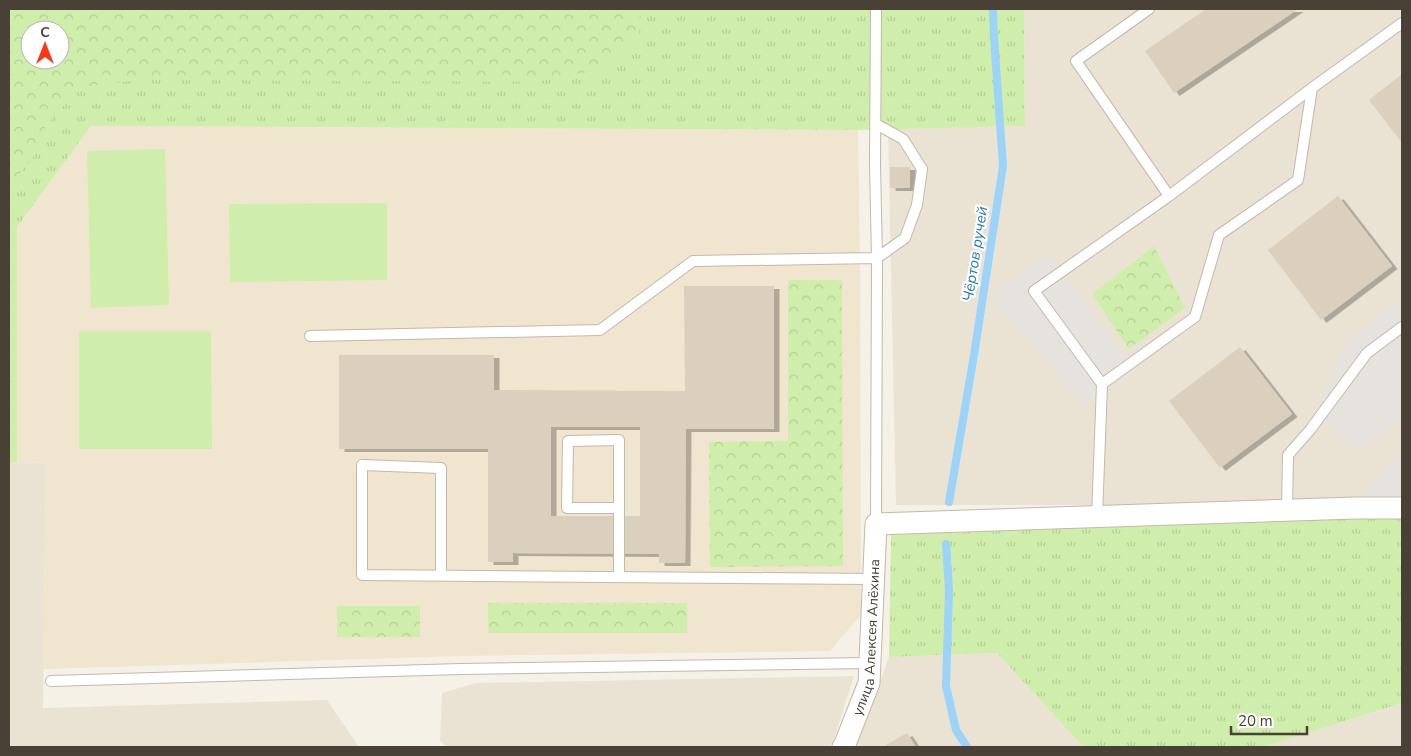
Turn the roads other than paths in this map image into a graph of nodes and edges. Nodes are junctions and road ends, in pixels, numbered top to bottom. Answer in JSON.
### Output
{"nodes":[{"id":1,"x":876,"y":9,"type":"edge"},
{"id":2,"x":1150,"y":9,"type":"edge"},
{"id":3,"x":1402,"y":23,"type":"edge"},
{"id":4,"x":1312,"y":88,"type":"junction"},
{"id":5,"x":876,"y":124,"type":"junction"},
{"id":6,"x":1169,"y":196,"type":"junction"},
{"id":7,"x":877,"y":258,"type":"junction"},
{"id":8,"x":1402,"y":327,"type":"edge"},
{"id":9,"x":310,"y":336,"type":"dead end"},
{"id":10,"x":1102,"y":384,"type":"junction"},
{"id":11,"x":619,"y":508,"type":"junction"},
{"id":12,"x":1402,"y":508,"type":"edge"},
{"id":13,"x":1287,"y":510,"type":"junction"},
{"id":14,"x":1097,"y":517,"type":"junction"},
{"id":15,"x":876,"y":524,"type":"junction"},
{"id":16,"x":441,"y":576,"type":"junction"},
{"id":17,"x":618,"y":577,"type":"junction"},
{"id":18,"x":874,"y":579,"type":"junction"},
{"id":19,"x":870,"y":663,"type":"junction"},
{"id":20,"x":51,"y":681,"type":"dead end"},
{"id":21,"x":843,"y":747,"type":"edge"}],
"edges":[{"from":1,"to":5,"type":"lane"},
{"from":2,"to":6,"type":"lane"},
{"from":3,"to":4,"type":"lane"},
{"from":4,"to":6,"type":"lane"},
{"from":4,"to":10,"type":"lane"},
{"from":5,"to":7,"type":"lane"},
{"from":5,"to":7,"type":"lane"},
{"from":6,"to":10,"type":"lane"},
{"from":7,"to":9,"type":"lane"},
{"from":7,"to":15,"type":"lane"},
{"from":8,"to":13,"type":"lane"},
{"from":10,"to":14,"type":"lane"},
{"from":11,"to":11,"type":"lane"},
{"from":11,"to":17,"type":"lane"},
{"from":12,"to":13,"type":"street"},
{"from":13,"to":14,"type":"street"},
{"from":14,"to":15,"type":"street"},
{"from":15,"to":18,"type":"street","name":"улица Алексея Алёхина"},
{"from":16,"to":16,"type":"lane"},
{"from":16,"to":17,"type":"lane"},
{"from":17,"to":18,"type":"lane"},
{"from":18,"to":19,"type":"street","name":"улица Алексея Алёхина"},
{"from":19,"to":20,"type":"lane"},
{"from":19,"to":21,"type":"street","name":"улица Алексея Алёхина"}]}
